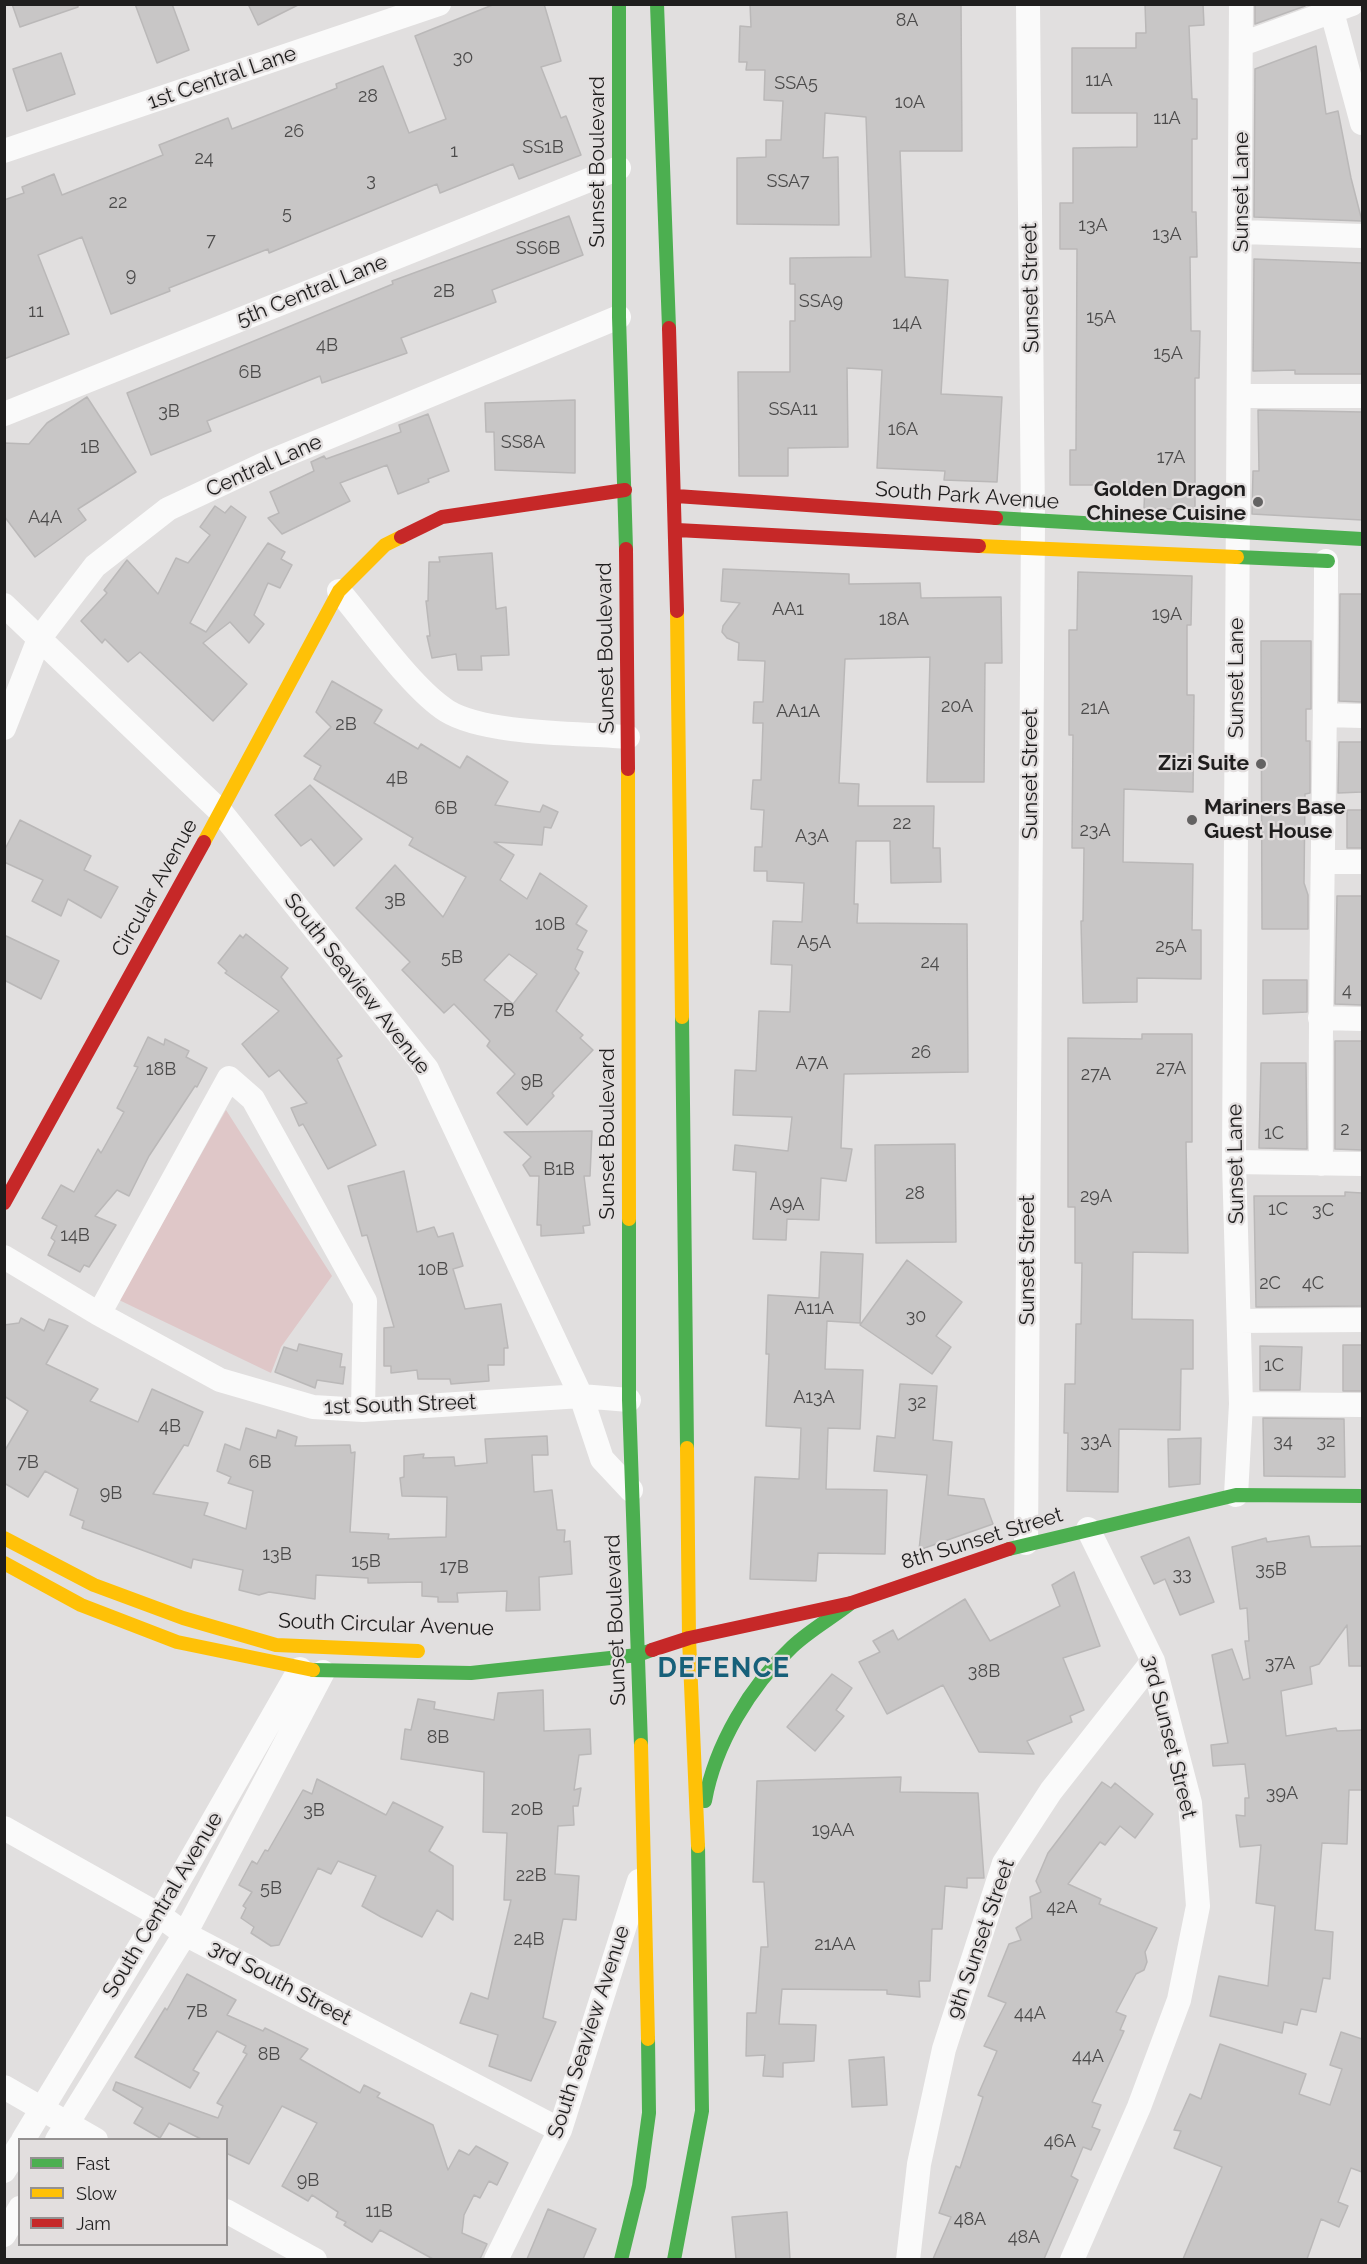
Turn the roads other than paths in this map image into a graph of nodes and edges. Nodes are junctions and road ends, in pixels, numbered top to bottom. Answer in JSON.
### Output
{"nodes":[{"id":1,"x":439,"y":4,"type":"edge"},
{"id":2,"x":619,"y":4,"type":"edge"},
{"id":3,"x":657,"y":4,"type":"edge"},
{"id":4,"x":1028,"y":4,"type":"edge"},
{"id":5,"x":1241,"y":4,"type":"edge"},
{"id":6,"x":1342,"y":8,"type":"edge"},
{"id":7,"x":1242,"y":44,"type":"junction"},
{"id":8,"x":1362,"y":123,"type":"edge"},
{"id":9,"x":4,"y":151,"type":"edge"},
{"id":10,"x":619,"y":168,"type":"junction"},
{"id":11,"x":1242,"y":232,"type":"junction"},
{"id":12,"x":1362,"y":237,"type":"edge"},
{"id":13,"x":619,"y":317,"type":"junction"},
{"id":14,"x":1241,"y":396,"type":"junction"},
{"id":15,"x":1362,"y":396,"type":"edge"},
{"id":16,"x":4,"y":414,"type":"edge"},
{"id":17,"x":625,"y":490,"type":"junction"},
{"id":18,"x":676,"y":496,"type":"junction"},
{"id":19,"x":1033,"y":521,"type":"junction"},
{"id":20,"x":677,"y":530,"type":"junction"},
{"id":21,"x":1238,"y":534,"type":"junction"},
{"id":22,"x":1362,"y":539,"type":"edge"},
{"id":23,"x":1033,"y":549,"type":"junction"},
{"id":24,"x":1238,"y":558,"type":"junction"},
{"id":25,"x":1335,"y":561,"type":"joint"},
{"id":26,"x":339,"y":591,"type":"junction"},
{"id":27,"x":4,"y":605,"type":"edge"},
{"id":28,"x":39,"y":639,"type":"junction"},
{"id":29,"x":1325,"y":715,"type":"junction"},
{"id":30,"x":1362,"y":716,"type":"edge"},
{"id":31,"x":4,"y":728,"type":"edge"},
{"id":32,"x":628,"y":738,"type":"junction"},
{"id":33,"x":221,"y":812,"type":"junction"},
{"id":34,"x":1324,"y":862,"type":"junction"},
{"id":35,"x":1362,"y":862,"type":"edge"},
{"id":36,"x":1320,"y":1018,"type":"junction"},
{"id":37,"x":1362,"y":1019,"type":"edge"},
{"id":38,"x":1234,"y":1162,"type":"junction"},
{"id":39,"x":1321,"y":1164,"type":"junction"},
{"id":40,"x":1362,"y":1164,"type":"edge"},
{"id":41,"x":4,"y":1203,"type":"edge"},
{"id":42,"x":4,"y":1257,"type":"edge"},
{"id":43,"x":99,"y":1314,"type":"junction"},
{"id":44,"x":1239,"y":1320,"type":"junction"},
{"id":45,"x":1362,"y":1320,"type":"edge"},
{"id":46,"x":581,"y":1396,"type":"junction"},
{"id":47,"x":629,"y":1400,"type":"junction"},
{"id":48,"x":1241,"y":1404,"type":"junction"},
{"id":49,"x":1362,"y":1405,"type":"edge"},
{"id":50,"x":363,"y":1410,"type":"junction"},
{"id":51,"x":632,"y":1490,"type":"junction"},
{"id":52,"x":1236,"y":1496,"type":"junction"},
{"id":53,"x":1362,"y":1496,"type":"edge"},
{"id":54,"x":1088,"y":1529,"type":"junction"},
{"id":55,"x":4,"y":1538,"type":"edge"},
{"id":56,"x":1026,"y":1543,"type":"junction"},
{"id":57,"x":4,"y":1563,"type":"edge"},
{"id":58,"x":851,"y":1603,"type":"junction"},
{"id":59,"x":631,"y":1636,"type":"junction"},
{"id":60,"x":689,"y":1638,"type":"junction"},
{"id":61,"x":428,"y":1651,"type":"dead end"},
{"id":62,"x":639,"y":1655,"type":"junction"},
{"id":63,"x":1153,"y":1661,"type":"junction"},
{"id":64,"x":312,"y":1670,"type":"junction"},
{"id":65,"x":4,"y":1828,"type":"edge"},
{"id":66,"x":699,"y":1861,"type":"junction"},
{"id":67,"x":643,"y":1867,"type":"junction"},
{"id":68,"x":159,"y":1915,"type":"junction"},
{"id":69,"x":185,"y":1934,"type":"junction"},
{"id":70,"x":4,"y":2087,"type":"edge"},
{"id":71,"x":40,"y":2109,"type":"junction"},
{"id":72,"x":560,"y":2130,"type":"junction"},
{"id":73,"x":62,"y":2131,"type":"edge"},
{"id":74,"x":24,"y":2138,"type":"edge"},
{"id":75,"x":92,"y":2138,"type":"edge"},
{"id":76,"x":18,"y":2148,"type":"edge"},
{"id":77,"x":4,"y":2171,"type":"edge"},
{"id":78,"x":18,"y":2211,"type":"edge"},
{"id":79,"x":228,"y":2212,"type":"edge"},
{"id":80,"x":4,"y":2235,"type":"edge"},
{"id":81,"x":315,"y":2259,"type":"edge"},
{"id":82,"x":496,"y":2259,"type":"edge"},
{"id":83,"x":621,"y":2259,"type":"edge"},
{"id":84,"x":674,"y":2259,"type":"edge"},
{"id":85,"x":908,"y":2259,"type":"edge"},
{"id":86,"x":1072,"y":2259,"type":"edge"}],
"edges":[{"from":1,"to":9,"type":"street","name":"1st Central Lane"},
{"from":2,"to":10,"type":"main road","name":"Sunset Boulevard"},
{"from":3,"to":18,"type":"main road"},
{"from":4,"to":19,"type":"street","name":"Sunset Street"},
{"from":5,"to":7,"type":"street","name":"Sunset Lane"},
{"from":6,"to":7,"type":"street"},
{"from":6,"to":8,"type":"street"},
{"from":7,"to":11,"type":"street","name":"Sunset Lane"},
{"from":10,"to":13,"type":"main road","name":"Sunset Boulevard"},
{"from":10,"to":16,"type":"street","name":"5th Central Lane"},
{"from":11,"to":12,"type":"street"},
{"from":11,"to":14,"type":"street","name":"Sunset Lane"},
{"from":13,"to":17,"type":"main road","name":"Sunset Boulevard"},
{"from":13,"to":28,"type":"street","name":"Central Lane"},
{"from":14,"to":15,"type":"street"},
{"from":14,"to":21,"type":"street","name":"Sunset Lane"},
{"from":17,"to":26,"type":"main road"},
{"from":17,"to":32,"type":"main road","name":"Sunset Boulevard"},
{"from":18,"to":19,"type":"main road","name":"South Park Avenue"},
{"from":18,"to":20,"type":"main road"},
{"from":19,"to":21,"type":"main road","name":"South Park Avenue"},
{"from":19,"to":23,"type":"street","name":"Sunset Street"},
{"from":20,"to":23,"type":"main road"},
{"from":20,"to":60,"type":"main road"},
{"from":21,"to":22,"type":"main road","name":"South Park Avenue"},
{"from":21,"to":24,"type":"street","name":"Sunset Lane"},
{"from":23,"to":24,"type":"main road"},
{"from":23,"to":56,"type":"street","name":"Sunset Street"},
{"from":24,"to":25,"type":"main road"},
{"from":24,"to":38,"type":"street","name":"Sunset Lane"},
{"from":25,"to":29,"type":"street"},
{"from":26,"to":32,"type":"street"},
{"from":26,"to":33,"type":"main road","name":"Circular Avenue"},
{"from":27,"to":28,"type":"street","name":"South Seaview Avenue"},
{"from":28,"to":31,"type":"street","name":"Central Lane"},
{"from":28,"to":33,"type":"street","name":"South Seaview Avenue"},
{"from":29,"to":30,"type":"street"},
{"from":29,"to":34,"type":"street"},
{"from":32,"to":47,"type":"main road","name":"Sunset Boulevard"},
{"from":33,"to":41,"type":"main road","name":"Circular Avenue"},
{"from":33,"to":46,"type":"street","name":"South Seaview Avenue"},
{"from":34,"to":35,"type":"street"},
{"from":34,"to":36,"type":"street"},
{"from":36,"to":37,"type":"street"},
{"from":36,"to":39,"type":"street"},
{"from":38,"to":39,"type":"street"},
{"from":38,"to":44,"type":"street","name":"Sunset Lane"},
{"from":39,"to":40,"type":"street"},
{"from":42,"to":43,"type":"street","name":"1st South Street"},
{"from":43,"to":50,"type":"street","name":"1st South Street"},
{"from":43,"to":50,"type":"street"},
{"from":44,"to":45,"type":"street"},
{"from":44,"to":48,"type":"street","name":"Sunset Lane"},
{"from":46,"to":47,"type":"street"},
{"from":46,"to":50,"type":"street","name":"1st South Street"},
{"from":46,"to":51,"type":"street","name":"South Seaview Avenue"},
{"from":47,"to":51,"type":"main road","name":"Sunset Boulevard"},
{"from":48,"to":49,"type":"street"},
{"from":48,"to":52,"type":"street","name":"Sunset Lane"},
{"from":51,"to":59,"type":"main road","name":"Sunset Boulevard"},
{"from":52,"to":53,"type":"main road","name":"8th Sunset Street"},
{"from":52,"to":54,"type":"main road","name":"8th Sunset Street"},
{"from":54,"to":56,"type":"main road","name":"8th Sunset Street"},
{"from":54,"to":63,"type":"street","name":"3rd Sunset Street"},
{"from":55,"to":61,"type":"main road","name":"South Circular Avenue"},
{"from":56,"to":58,"type":"main road","name":"8th Sunset Street"},
{"from":57,"to":64,"type":"main road","name":"South Circular Avenue"},
{"from":58,"to":60,"type":"main road","name":"8th Sunset Street"},
{"from":58,"to":66,"type":"main road"},
{"from":59,"to":60,"type":"main road"},
{"from":59,"to":62,"type":"main road","name":"Sunset Boulevard"},
{"from":60,"to":62,"type":"main road","name":"South Circular Avenue"},
{"from":60,"to":66,"type":"main road"},
{"from":62,"to":64,"type":"main road","name":"South Circular Avenue"},
{"from":62,"to":67,"type":"main road","name":"Sunset Boulevard"},
{"from":63,"to":85,"type":"street","name":"9th Sunset Street"},
{"from":63,"to":86,"type":"street","name":"3rd Sunset Street"},
{"from":64,"to":68,"type":"street","name":"South Central Avenue"},
{"from":64,"to":69,"type":"street"},
{"from":65,"to":68,"type":"street","name":"3rd South Street"},
{"from":66,"to":84,"type":"main road"},
{"from":67,"to":72,"type":"street","name":"South Seaview Avenue"},
{"from":67,"to":83,"type":"main road","name":"Sunset Boulevard"},
{"from":68,"to":69,"type":"street","name":"3rd South Street"},
{"from":68,"to":71,"type":"street","name":"South Central Avenue"},
{"from":69,"to":72,"type":"street","name":"3rd South Street"},
{"from":69,"to":73,"type":"street"},
{"from":70,"to":71,"type":"street"},
{"from":71,"to":73,"type":"street"},
{"from":71,"to":74,"type":"street","name":"South Central Avenue"},
{"from":72,"to":82,"type":"street","name":"South Seaview Avenue"},
{"from":73,"to":75,"type":"street"},
{"from":76,"to":77,"type":"street"},
{"from":78,"to":80,"type":"street"},
{"from":79,"to":81,"type":"street"}]}
